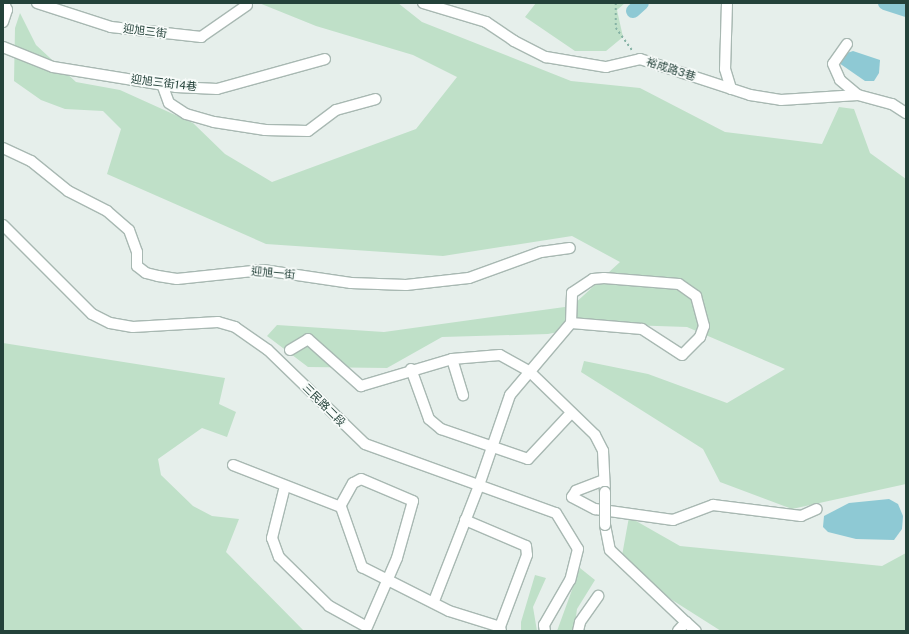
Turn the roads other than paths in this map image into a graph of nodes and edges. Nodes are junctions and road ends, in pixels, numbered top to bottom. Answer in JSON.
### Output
{"nodes":[{"id":1,"x":4,"y":3,"type":"edge"},
{"id":2,"x":37,"y":3,"type":"edge"},
{"id":3,"x":423,"y":3,"type":"edge"},
{"id":4,"x":727,"y":3,"type":"edge"},
{"id":5,"x":247,"y":5,"type":"dead end"},
{"id":6,"x":3,"y":22,"type":"edge"},
{"id":7,"x":847,"y":44,"type":"dead end"},
{"id":8,"x":3,"y":48,"type":"edge"},
{"id":9,"x":325,"y":59,"type":"dead end"},
{"id":10,"x":162,"y":84,"type":"junction"},
{"id":11,"x":731,"y":89,"type":"junction"},
{"id":12,"x":858,"y":95,"type":"junction"},
{"id":13,"x":376,"y":99,"type":"dead end"},
{"id":14,"x":906,"y":113,"type":"edge"},
{"id":15,"x":3,"y":148,"type":"edge"},
{"id":16,"x":3,"y":225,"type":"edge"},
{"id":17,"x":570,"y":248,"type":"dead end"},
{"id":18,"x":571,"y":323,"type":"junction"},
{"id":19,"x":290,"y":350,"type":"dead end"},
{"id":20,"x":452,"y":359,"type":"junction"},
{"id":21,"x":411,"y":369,"type":"junction"},
{"id":22,"x":529,"y":371,"type":"junction"},
{"id":23,"x":463,"y":395,"type":"dead end"},
{"id":24,"x":571,"y":413,"type":"junction"},
{"id":25,"x":489,"y":448,"type":"junction"},
{"id":26,"x":233,"y":465,"type":"dead end"},
{"id":27,"x":604,"y":480,"type":"junction"},
{"id":28,"x":285,"y":486,"type":"junction"},
{"id":29,"x":478,"y":488,"type":"junction"},
{"id":30,"x":340,"y":506,"type":"junction"},
{"id":31,"x":817,"y":509,"type":"dead end"},
{"id":32,"x":465,"y":520,"type":"junction"},
{"id":33,"x":386,"y":579,"type":"junction"},
{"id":34,"x":598,"y":596,"type":"dead end"},
{"id":35,"x":434,"y":601,"type":"junction"},
{"id":36,"x":686,"y":622,"type":"junction"},
{"id":37,"x":500,"y":629,"type":"edge"},
{"id":38,"x":545,"y":631,"type":"edge"},
{"id":39,"x":578,"y":631,"type":"edge"},
{"id":40,"x":678,"y":631,"type":"edge"},
{"id":41,"x":696,"y":631,"type":"edge"}],
"edges":[{"from":1,"to":6,"type":"street"},
{"from":2,"to":5,"type":"street","name":"迎旭三街"},
{"from":3,"to":11,"type":"street","name":"裕成路3巷"},
{"from":4,"to":11,"type":"street"},
{"from":7,"to":12,"type":"street","name":"裕成路3巷"},
{"from":8,"to":10,"type":"street","name":"迎旭三街14巷"},
{"from":9,"to":10,"type":"street","name":"迎旭三街14巷"},
{"from":10,"to":13,"type":"street"},
{"from":11,"to":12,"type":"street","name":"裕成路3巷"},
{"from":12,"to":14,"type":"street","name":"裕成路3巷"},
{"from":15,"to":17,"type":"street","name":"迎旭一街"},
{"from":16,"to":29,"type":"street","name":"三民路二段"},
{"from":18,"to":18,"type":"street"},
{"from":18,"to":22,"type":"street"},
{"from":19,"to":21,"type":"street"},
{"from":20,"to":21,"type":"street"},
{"from":20,"to":22,"type":"street"},
{"from":20,"to":23,"type":"street"},
{"from":21,"to":25,"type":"street"},
{"from":22,"to":24,"type":"street"},
{"from":22,"to":25,"type":"street"},
{"from":24,"to":25,"type":"street"},
{"from":24,"to":27,"type":"street"},
{"from":25,"to":29,"type":"street"},
{"from":26,"to":28,"type":"street"},
{"from":27,"to":31,"type":"street"},
{"from":27,"to":36,"type":"street","bridge":true},
{"from":28,"to":30,"type":"street"},
{"from":28,"to":33,"type":"street"},
{"from":29,"to":32,"type":"street"},
{"from":29,"to":38,"type":"street","name":"三民路二段"},
{"from":30,"to":33,"type":"street"},
{"from":30,"to":33,"type":"street"},
{"from":32,"to":35,"type":"street"},
{"from":32,"to":37,"type":"street"},
{"from":33,"to":35,"type":"street"},
{"from":34,"to":39,"type":"street"},
{"from":35,"to":37,"type":"street"},
{"from":36,"to":40,"type":"street"},
{"from":36,"to":41,"type":"street"}]}
